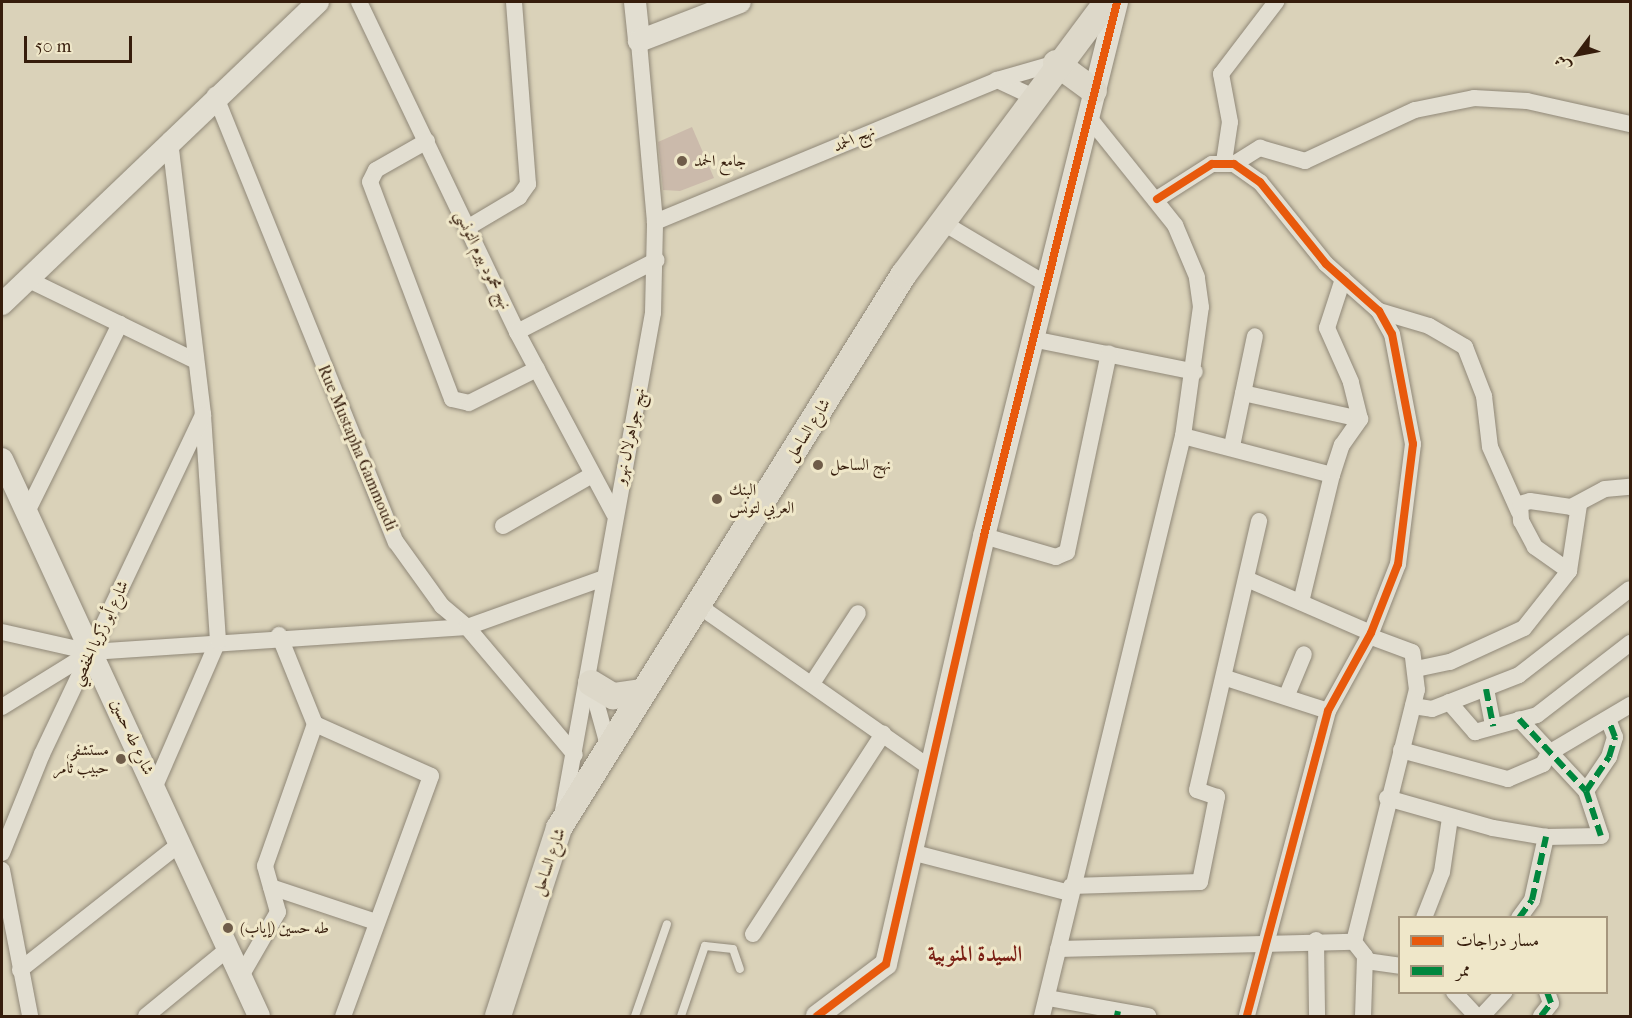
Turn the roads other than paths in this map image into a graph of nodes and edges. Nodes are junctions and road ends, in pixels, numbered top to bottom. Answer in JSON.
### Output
{"nodes":[{"id":1,"x":318,"y":2,"type":"edge"},
{"id":2,"x":359,"y":2,"type":"edge"},
{"id":3,"x":514,"y":2,"type":"edge"},
{"id":4,"x":634,"y":2,"type":"edge"},
{"id":5,"x":740,"y":2,"type":"edge"},
{"id":6,"x":1107,"y":2,"type":"edge"},
{"id":7,"x":1117,"y":2,"type":"edge"},
{"id":8,"x":1276,"y":2,"type":"edge"},
{"id":9,"x":639,"y":41,"type":"junction"},
{"id":10,"x":1056,"y":63,"type":"junction"},
{"id":11,"x":997,"y":80,"type":"junction"},
{"id":12,"x":215,"y":95,"type":"junction"},
{"id":13,"x":1033,"y":97,"type":"junction"},
{"id":14,"x":1090,"y":103,"type":"junction"},
{"id":15,"x":1630,"y":124,"type":"edge"},
{"id":16,"x":170,"y":140,"type":"junction"},
{"id":17,"x":427,"y":141,"type":"junction"},
{"id":18,"x":1229,"y":163,"type":"junction"},
{"id":19,"x":1157,"y":199,"type":"junction"},
{"id":20,"x":940,"y":221,"type":"junction"},
{"id":21,"x":655,"y":222,"type":"junction"},
{"id":22,"x":467,"y":228,"type":"junction"},
{"id":23,"x":657,"y":260,"type":"junction"},
{"id":24,"x":27,"y":279,"type":"junction"},
{"id":25,"x":1342,"y":279,"type":"junction"},
{"id":26,"x":1048,"y":285,"type":"junction"},
{"id":27,"x":2,"y":304,"type":"edge"},
{"id":28,"x":1379,"y":311,"type":"junction"},
{"id":29,"x":120,"y":324,"type":"junction"},
{"id":30,"x":518,"y":332,"type":"junction"},
{"id":31,"x":1255,"y":336,"type":"dead end"},
{"id":32,"x":1032,"y":339,"type":"junction"},
{"id":33,"x":1109,"y":353,"type":"junction"},
{"id":34,"x":196,"y":361,"type":"junction"},
{"id":35,"x":537,"y":369,"type":"junction"},
{"id":36,"x":1195,"y":372,"type":"junction"},
{"id":37,"x":1244,"y":393,"type":"junction"},
{"id":38,"x":203,"y":414,"type":"junction"},
{"id":39,"x":1360,"y":419,"type":"junction"},
{"id":40,"x":1183,"y":436,"type":"junction"},
{"id":41,"x":1232,"y":447,"type":"junction"},
{"id":42,"x":2,"y":459,"type":"edge"},
{"id":43,"x":1332,"y":475,"type":"junction"},
{"id":44,"x":592,"y":476,"type":"junction"},
{"id":45,"x":1630,"y":487,"type":"edge"},
{"id":46,"x":1580,"y":505,"type":"junction"},
{"id":47,"x":27,"y":512,"type":"junction"},
{"id":48,"x":1519,"y":512,"type":"junction"},
{"id":49,"x":614,"y":514,"type":"junction"},
{"id":50,"x":1259,"y":521,"type":"dead end"},
{"id":51,"x":503,"y":526,"type":"dead end"},
{"id":52,"x":984,"y":536,"type":"junction"},
{"id":53,"x":1569,"y":571,"type":"junction"},
{"id":54,"x":604,"y":578,"type":"junction"},
{"id":55,"x":1249,"y":580,"type":"junction"},
{"id":56,"x":1629,"y":595,"type":"edge"},
{"id":57,"x":1301,"y":602,"type":"junction"},
{"id":58,"x":699,"y":606,"type":"junction"},
{"id":59,"x":858,"y":613,"type":"dead end"},
{"id":60,"x":467,"y":627,"type":"junction"},
{"id":61,"x":2,"y":632,"type":"edge"},
{"id":62,"x":279,"y":635,"type":"junction"},
{"id":63,"x":1370,"y":635,"type":"junction"},
{"id":64,"x":218,"y":641,"type":"junction"},
{"id":65,"x":1630,"y":643,"type":"edge"},
{"id":66,"x":91,"y":652,"type":"junction"},
{"id":67,"x":1304,"y":654,"type":"dead end"},
{"id":68,"x":1416,"y":669,"type":"junction"},
{"id":69,"x":589,"y":677,"type":"junction"},
{"id":70,"x":1226,"y":678,"type":"junction"},
{"id":71,"x":813,"y":682,"type":"junction"},
{"id":72,"x":1486,"y":689,"type":"junction"},
{"id":73,"x":641,"y":692,"type":"junction"},
{"id":74,"x":1287,"y":695,"type":"junction"},
{"id":75,"x":1449,"y":702,"type":"junction"},
{"id":76,"x":1630,"y":705,"type":"edge"},
{"id":77,"x":1413,"y":706,"type":"junction"},
{"id":78,"x":2,"y":707,"type":"edge"},
{"id":79,"x":1328,"y":711,"type":"junction"},
{"id":80,"x":1520,"y":719,"type":"junction"},
{"id":81,"x":1609,"y":721,"type":"junction"},
{"id":82,"x":315,"y":724,"type":"junction"},
{"id":83,"x":1493,"y":726,"type":"junction"},
{"id":84,"x":883,"y":734,"type":"junction"},
{"id":85,"x":609,"y":749,"type":"junction"},
{"id":86,"x":1401,"y":750,"type":"junction"},
{"id":87,"x":1549,"y":753,"type":"junction"},
{"id":88,"x":574,"y":755,"type":"junction"},
{"id":89,"x":933,"y":770,"type":"junction"},
{"id":90,"x":155,"y":786,"type":"junction"},
{"id":91,"x":1586,"y":791,"type":"junction"},
{"id":92,"x":1387,"y":798,"type":"junction"},
{"id":93,"x":1450,"y":818,"type":"junction"},
{"id":94,"x":559,"y":828,"type":"junction"},
{"id":95,"x":1546,"y":837,"type":"junction"},
{"id":96,"x":181,"y":843,"type":"junction"},
{"id":97,"x":911,"y":852,"type":"junction"},
{"id":98,"x":2,"y":853,"type":"edge"},
{"id":99,"x":2,"y":870,"type":"edge"},
{"id":100,"x":271,"y":887,"type":"junction"},
{"id":101,"x":1070,"y":889,"type":"junction"},
{"id":102,"x":1425,"y":916,"type":"edge"},
{"id":103,"x":1521,"y":916,"type":"edge"},
{"id":104,"x":376,"y":922,"type":"junction"},
{"id":105,"x":667,"y":924,"type":"dead end"},
{"id":106,"x":753,"y":934,"type":"dead end"},
{"id":107,"x":1316,"y":940,"type":"junction"},
{"id":108,"x":1354,"y":942,"type":"junction"},
{"id":109,"x":1264,"y":945,"type":"junction"},
{"id":110,"x":228,"y":949,"type":"junction"},
{"id":111,"x":1058,"y":949,"type":"junction"},
{"id":112,"x":1366,"y":961,"type":"junction"},
{"id":113,"x":1398,"y":966,"type":"edge"},
{"id":114,"x":740,"y":969,"type":"dead end"},
{"id":115,"x":20,"y":970,"type":"junction"},
{"id":116,"x":241,"y":976,"type":"junction"},
{"id":117,"x":1455,"y":994,"type":"edge"},
{"id":118,"x":1503,"y":994,"type":"edge"},
{"id":119,"x":1547,"y":994,"type":"edge"},
{"id":120,"x":1048,"y":998,"type":"junction"},
{"id":121,"x":1118,"y":1014,"type":"edge"},
{"id":122,"x":30,"y":1017,"type":"edge"},
{"id":123,"x":146,"y":1017,"type":"edge"},
{"id":124,"x":259,"y":1017,"type":"edge"},
{"id":125,"x":344,"y":1017,"type":"edge"},
{"id":126,"x":498,"y":1017,"type":"edge"},
{"id":127,"x":634,"y":1017,"type":"edge"},
{"id":128,"x":681,"y":1017,"type":"edge"},
{"id":129,"x":817,"y":1017,"type":"edge"},
{"id":130,"x":1042,"y":1017,"type":"edge"},
{"id":131,"x":1148,"y":1017,"type":"edge"},
{"id":132,"x":1247,"y":1017,"type":"edge"},
{"id":133,"x":1317,"y":1017,"type":"edge"},
{"id":134,"x":1363,"y":1017,"type":"edge"},
{"id":135,"x":1476,"y":1017,"type":"edge"},
{"id":136,"x":1482,"y":1017,"type":"edge"},
{"id":137,"x":1541,"y":1017,"type":"edge"}],
"edges":[{"from":1,"to":12,"type":"street"},
{"from":2,"to":17,"type":"street","name":"نهج محمود بيرم التونسي"},
{"from":3,"to":22,"type":"street"},
{"from":4,"to":9,"type":"street"},
{"from":5,"to":9,"type":"street"},
{"from":6,"to":10,"type":"main road","name":"شارع الساحل"},
{"from":7,"to":14,"type":"street"},
{"from":8,"to":18,"type":"street"},
{"from":9,"to":21,"type":"street","name":"نهج جواهرلال نهرو"},
{"from":10,"to":11,"type":"street","name":"نهج الحمد"},
{"from":10,"to":13,"type":"main road","name":"شارع الساحل"},
{"from":10,"to":14,"type":"main road"},
{"from":11,"to":13,"type":"street"},
{"from":11,"to":21,"type":"street","name":"نهج الحمد"},
{"from":12,"to":16,"type":"street"},
{"from":12,"to":60,"type":"street","name":"Rue Mustapha Gammoudi"},
{"from":13,"to":20,"type":"main road","name":"شارع الساحل"},
{"from":14,"to":19,"type":"street"},
{"from":14,"to":26,"type":"street"},
{"from":15,"to":18,"type":"street"},
{"from":16,"to":24,"type":"street"},
{"from":16,"to":34,"type":"street"},
{"from":17,"to":22,"type":"street","name":"نهج محمود بيرم التونسي"},
{"from":17,"to":35,"type":"street"},
{"from":18,"to":19,"type":"street"},
{"from":18,"to":25,"type":"street"},
{"from":19,"to":36,"type":"street"},
{"from":20,"to":26,"type":"street"},
{"from":20,"to":58,"type":"main road","name":"شارع الساحل"},
{"from":21,"to":23,"type":"street","name":"نهج جواهرلال نهرو"},
{"from":22,"to":30,"type":"street","name":"نهج محمود بيرم التونسي"},
{"from":23,"to":30,"type":"street"},
{"from":23,"to":49,"type":"street","name":"نهج جواهرلال نهرو"},
{"from":24,"to":27,"type":"street"},
{"from":24,"to":29,"type":"street"},
{"from":25,"to":28,"type":"street"},
{"from":25,"to":39,"type":"street"},
{"from":26,"to":32,"type":"street"},
{"from":28,"to":48,"type":"street"},
{"from":28,"to":63,"type":"street"},
{"from":29,"to":34,"type":"street"},
{"from":29,"to":47,"type":"street"},
{"from":30,"to":35,"type":"street","name":"نهج محمود بيرم التونسي"},
{"from":31,"to":37,"type":"street"},
{"from":32,"to":33,"type":"street"},
{"from":32,"to":52,"type":"street"},
{"from":33,"to":36,"type":"street"},
{"from":33,"to":52,"type":"street"},
{"from":34,"to":38,"type":"street"},
{"from":35,"to":44,"type":"street","name":"نهج محمود بيرم التونسي"},
{"from":36,"to":40,"type":"street"},
{"from":37,"to":39,"type":"street"},
{"from":37,"to":41,"type":"street"},
{"from":38,"to":64,"type":"street"},
{"from":38,"to":66,"type":"street","name":"شارع أبو زكريا الحفصي"},
{"from":39,"to":43,"type":"street"},
{"from":40,"to":41,"type":"street"},
{"from":40,"to":101,"type":"street"},
{"from":41,"to":43,"type":"street"},
{"from":42,"to":47,"type":"street","name":"شارع طه حسين"},
{"from":43,"to":57,"type":"street"},
{"from":44,"to":49,"type":"street","name":"نهج محمود بيرم التونسي"},
{"from":44,"to":51,"type":"street"},
{"from":45,"to":46,"type":"street"},
{"from":46,"to":48,"type":"street"},
{"from":46,"to":53,"type":"street"},
{"from":47,"to":66,"type":"street","name":"شارع طه حسين"},
{"from":48,"to":53,"type":"street"},
{"from":49,"to":54,"type":"street","name":"نهج جواهرلال نهرو"},
{"from":50,"to":55,"type":"street"},
{"from":52,"to":89,"type":"street"},
{"from":53,"to":68,"type":"street"},
{"from":54,"to":60,"type":"street"},
{"from":54,"to":69,"type":"street","name":"نهج جواهرلال نهرو"},
{"from":55,"to":57,"type":"street"},
{"from":55,"to":70,"type":"street"},
{"from":56,"to":72,"type":"street"},
{"from":57,"to":63,"type":"street"},
{"from":58,"to":71,"type":"street"},
{"from":58,"to":73,"type":"main road","name":"شارع الساحل"},
{"from":59,"to":71,"type":"street"},
{"from":60,"to":62,"type":"street"},
{"from":60,"to":88,"type":"street","name":"Rue Mustapha Gammoudi"},
{"from":61,"to":66,"type":"street"},
{"from":62,"to":64,"type":"street"},
{"from":62,"to":82,"type":"street"},
{"from":63,"to":68,"type":"street"},
{"from":63,"to":79,"type":"street"},
{"from":64,"to":66,"type":"street"},
{"from":64,"to":90,"type":"street"},
{"from":65,"to":80,"type":"street"},
{"from":66,"to":78,"type":"street"},
{"from":66,"to":90,"type":"street","name":"شارع طه حسين"},
{"from":66,"to":98,"type":"street","name":"شارع أبو زكريا الحفصي"},
{"from":67,"to":74,"type":"street"},
{"from":68,"to":77,"type":"street"},
{"from":69,"to":73,"type":"main road"},
{"from":69,"to":85,"type":"street"},
{"from":69,"to":88,"type":"street","name":"نهج جواهرلال نهرو"},
{"from":70,"to":74,"type":"street"},
{"from":70,"to":101,"type":"street"},
{"from":71,"to":84,"type":"street"},
{"from":72,"to":75,"type":"street"},
{"from":72,"to":83,"type":"street"},
{"from":73,"to":85,"type":"main road","name":"شارع الساحل"},
{"from":74,"to":79,"type":"street"},
{"from":75,"to":77,"type":"street"},
{"from":75,"to":83,"type":"street"},
{"from":76,"to":81,"type":"street"},
{"from":77,"to":86,"type":"street"},
{"from":79,"to":109,"type":"street"},
{"from":80,"to":83,"type":"street"},
{"from":80,"to":87,"type":"street"},
{"from":81,"to":87,"type":"street"},
{"from":81,"to":91,"type":"street"},
{"from":82,"to":100,"type":"street"},
{"from":82,"to":104,"type":"street"},
{"from":84,"to":89,"type":"street"},
{"from":84,"to":106,"type":"street"},
{"from":85,"to":94,"type":"main road","name":"شارع الساحل"},
{"from":86,"to":87,"type":"street"},
{"from":86,"to":92,"type":"street"},
{"from":87,"to":91,"type":"street"},
{"from":88,"to":94,"type":"street","name":"نهج جواهرلال نهرو"},
{"from":89,"to":97,"type":"street"},
{"from":90,"to":96,"type":"street","name":"شارع طه حسين"},
{"from":91,"to":95,"type":"street"},
{"from":92,"to":93,"type":"street"},
{"from":92,"to":108,"type":"street"},
{"from":93,"to":95,"type":"street"},
{"from":93,"to":102,"type":"street"},
{"from":94,"to":126,"type":"main road","name":"شارع الساحل"},
{"from":95,"to":103,"type":"street"},
{"from":96,"to":110,"type":"street","name":"شارع طه حسين"},
{"from":96,"to":115,"type":"street"},
{"from":97,"to":101,"type":"street"},
{"from":97,"to":129,"type":"street"},
{"from":99,"to":115,"type":"street"},
{"from":100,"to":104,"type":"street"},
{"from":100,"to":116,"type":"street"},
{"from":101,"to":111,"type":"street"},
{"from":104,"to":125,"type":"street"},
{"from":105,"to":127,"type":"lane"},
{"from":107,"to":108,"type":"street"},
{"from":107,"to":109,"type":"street"},
{"from":107,"to":133,"type":"street"},
{"from":108,"to":112,"type":"street"},
{"from":109,"to":111,"type":"street"},
{"from":109,"to":132,"type":"street"},
{"from":110,"to":116,"type":"street","name":"شارع طه حسين"},
{"from":110,"to":123,"type":"street"},
{"from":111,"to":120,"type":"street"},
{"from":112,"to":113,"type":"street"},
{"from":112,"to":134,"type":"street"},
{"from":114,"to":128,"type":"lane"},
{"from":115,"to":122,"type":"street"},
{"from":116,"to":124,"type":"street","name":"شارع طه حسين"},
{"from":117,"to":135,"type":"street"},
{"from":118,"to":136,"type":"street"},
{"from":119,"to":137,"type":"street"},
{"from":120,"to":121,"type":"street"},
{"from":120,"to":130,"type":"street"},
{"from":121,"to":131,"type":"street"}]}
